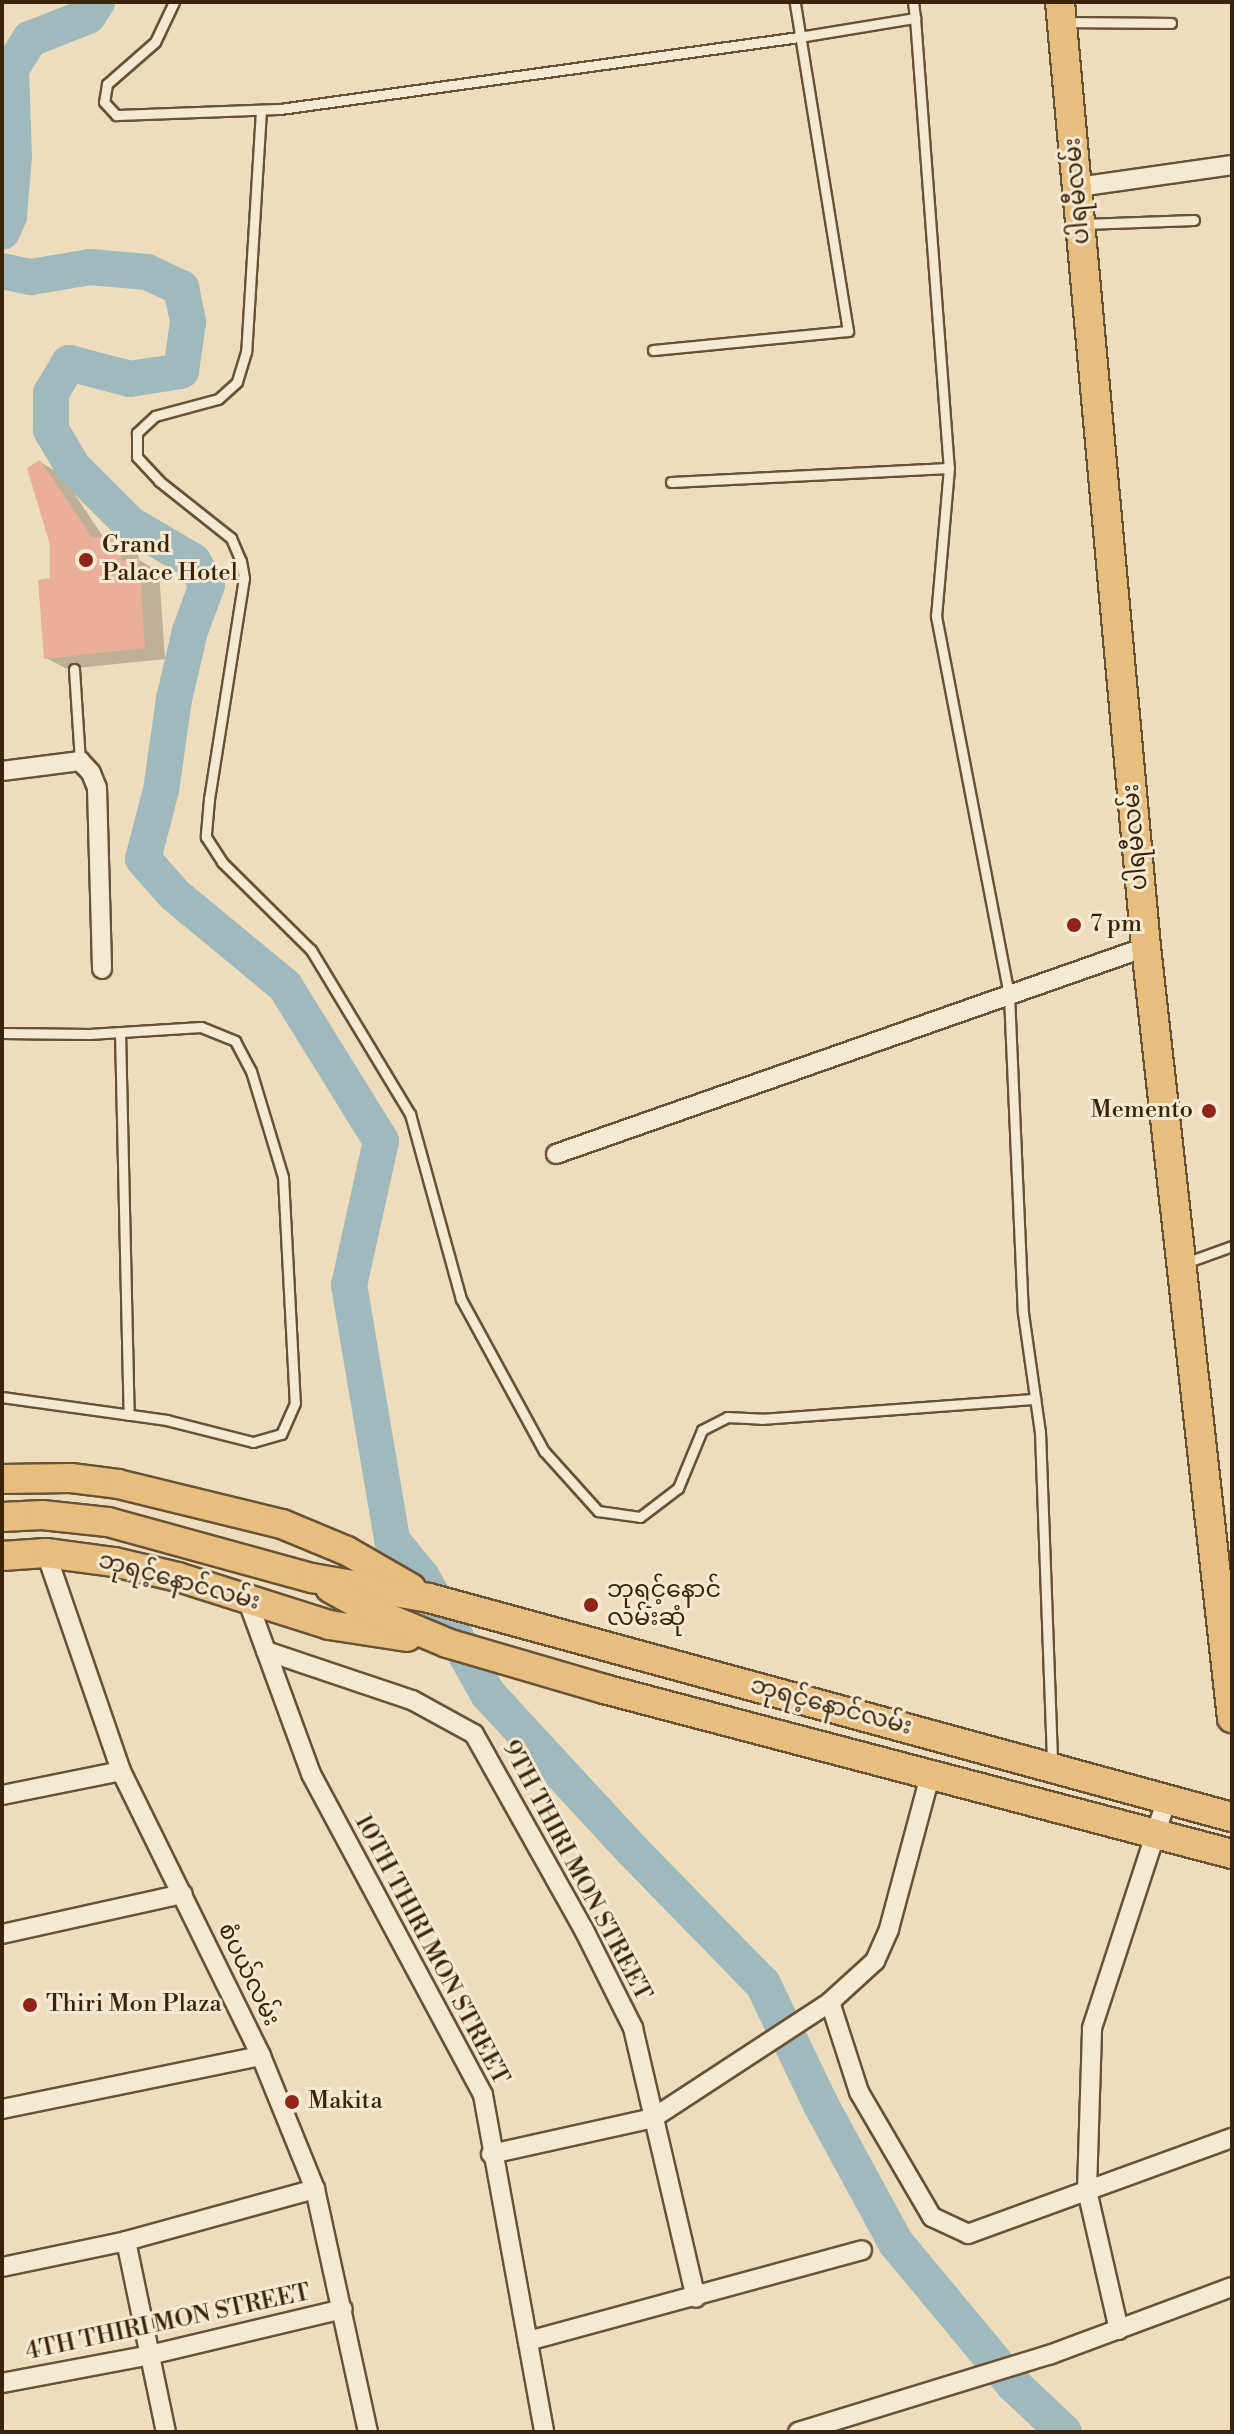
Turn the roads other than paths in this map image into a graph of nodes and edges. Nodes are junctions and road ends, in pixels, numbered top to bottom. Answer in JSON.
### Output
{"nodes":[{"id":1,"x":174,"y":2,"type":"edge"},
{"id":2,"x":795,"y":2,"type":"edge"},
{"id":3,"x":913,"y":2,"type":"edge"},
{"id":4,"x":1061,"y":12,"type":"edge"},
{"id":5,"x":915,"y":18,"type":"junction"},
{"id":6,"x":1171,"y":23,"type":"dead end"},
{"id":7,"x":799,"y":37,"type":"junction"},
{"id":8,"x":261,"y":110,"type":"junction"},
{"id":9,"x":1232,"y":165,"type":"edge"},
{"id":10,"x":1078,"y":187,"type":"junction"},
{"id":11,"x":1194,"y":220,"type":"dead end"},
{"id":12,"x":1081,"y":224,"type":"junction"},
{"id":13,"x":653,"y":350,"type":"dead end"},
{"id":14,"x":949,"y":468,"type":"junction"},
{"id":15,"x":671,"y":482,"type":"dead end"},
{"id":16,"x":74,"y":669,"type":"dead end"},
{"id":17,"x":80,"y":761,"type":"junction"},
{"id":18,"x":2,"y":771,"type":"edge"},
{"id":19,"x":1146,"y":947,"type":"junction"},
{"id":20,"x":102,"y":969,"type":"dead end"},
{"id":21,"x":1009,"y":995,"type":"junction"},
{"id":22,"x":120,"y":1032,"type":"junction"},
{"id":23,"x":2,"y":1033,"type":"edge"},
{"id":24,"x":556,"y":1154,"type":"dead end"},
{"id":25,"x":1232,"y":1246,"type":"edge"},
{"id":26,"x":1182,"y":1264,"type":"junction"},
{"id":27,"x":2,"y":1397,"type":"edge"},
{"id":28,"x":1035,"y":1399,"type":"junction"},
{"id":29,"x":129,"y":1415,"type":"junction"},
{"id":30,"x":2,"y":1479,"type":"edge"},
{"id":31,"x":2,"y":1517,"type":"edge"},
{"id":32,"x":46,"y":1553,"type":"junction"},
{"id":33,"x":2,"y":1556,"type":"edge"},
{"id":34,"x":312,"y":1578,"type":"junction"},
{"id":35,"x":429,"y":1598,"type":"junction"},
{"id":36,"x":247,"y":1599,"type":"junction"},
{"id":37,"x":447,"y":1643,"type":"junction"},
{"id":38,"x":266,"y":1651,"type":"junction"},
{"id":39,"x":1232,"y":1718,"type":"edge"},
{"id":40,"x":1062,"y":1770,"type":"junction"},
{"id":41,"x":121,"y":1771,"type":"junction"},
{"id":42,"x":930,"y":1776,"type":"junction"},
{"id":43,"x":2,"y":1795,"type":"edge"},
{"id":44,"x":1167,"y":1799,"type":"junction"},
{"id":45,"x":1060,"y":1810,"type":"junction"},
{"id":46,"x":1232,"y":1817,"type":"edge"},
{"id":47,"x":1157,"y":1836,"type":"junction"},
{"id":48,"x":1232,"y":1854,"type":"edge"},
{"id":49,"x":183,"y":1894,"type":"junction"},
{"id":50,"x":2,"y":1934,"type":"edge"},
{"id":51,"x":830,"y":2002,"type":"junction"},
{"id":52,"x":261,"y":2056,"type":"junction"},
{"id":53,"x":2,"y":2109,"type":"edge"},
{"id":54,"x":653,"y":2118,"type":"junction"},
{"id":55,"x":1232,"y":2138,"type":"edge"},
{"id":56,"x":491,"y":2154,"type":"junction"},
{"id":57,"x":315,"y":2189,"type":"junction"},
{"id":58,"x":1087,"y":2190,"type":"junction"},
{"id":59,"x":126,"y":2241,"type":"junction"},
{"id":60,"x":862,"y":2250,"type":"dead end"},
{"id":61,"x":2,"y":2267,"type":"edge"},
{"id":62,"x":1232,"y":2287,"type":"edge"},
{"id":63,"x":696,"y":2298,"type":"junction"},
{"id":64,"x":343,"y":2309,"type":"junction"},
{"id":65,"x":1119,"y":2330,"type":"junction"},
{"id":66,"x":528,"y":2341,"type":"junction"},
{"id":67,"x":150,"y":2355,"type":"junction"},
{"id":68,"x":2,"y":2383,"type":"edge"},
{"id":69,"x":166,"y":2432,"type":"edge"},
{"id":70,"x":368,"y":2432,"type":"edge"},
{"id":71,"x":544,"y":2432,"type":"edge"},
{"id":72,"x":798,"y":2432,"type":"edge"}],
"edges":[{"from":1,"to":8,"type":"lane"},
{"from":2,"to":7,"type":"lane"},
{"from":3,"to":5,"type":"lane"},
{"from":4,"to":6,"type":"lane"},
{"from":4,"to":10,"type":"main road","name":"ပါရမီလမ်း"},
{"from":5,"to":7,"type":"lane"},
{"from":5,"to":14,"type":"lane"},
{"from":7,"to":8,"type":"lane"},
{"from":7,"to":13,"type":"lane"},
{"from":8,"to":28,"type":"lane"},
{"from":9,"to":10,"type":"street"},
{"from":10,"to":12,"type":"main road","name":"ပါရမီလမ်း"},
{"from":11,"to":12,"type":"lane"},
{"from":12,"to":19,"type":"main road","name":"ပါရမီလမ်း"},
{"from":14,"to":15,"type":"lane"},
{"from":14,"to":21,"type":"lane"},
{"from":16,"to":17,"type":"lane"},
{"from":17,"to":18,"type":"street"},
{"from":17,"to":20,"type":"street"},
{"from":19,"to":21,"type":"street"},
{"from":19,"to":26,"type":"main road","name":"ပါရမီလမ်း"},
{"from":21,"to":24,"type":"street"},
{"from":21,"to":28,"type":"lane"},
{"from":22,"to":23,"type":"lane"},
{"from":22,"to":29,"type":"lane"},
{"from":22,"to":29,"type":"lane"},
{"from":25,"to":26,"type":"lane"},
{"from":26,"to":39,"type":"main road","name":"ပါရမီလမ်း"},
{"from":27,"to":29,"type":"lane"},
{"from":28,"to":40,"type":"lane"},
{"from":30,"to":35,"type":"main road","name":"ဘုရင့်နောင်လမ်း"},
{"from":31,"to":34,"type":"main road","name":"ဘုရင့်နောင်လမ်း"},
{"from":32,"to":33,"type":"main road","name":"ဘုရင့်နောင်လမ်း"},
{"from":32,"to":36,"type":"main road","name":"ဘုရင့်နောင်လမ်း"},
{"from":32,"to":41,"type":"street","name":"စံပယ်လမ်း"},
{"from":34,"to":35,"type":"main road","name":"ဘုရင့်နောင်လမ်း"},
{"from":34,"to":37,"type":"main road","name":"ဘုရင့်နောင်လမ်း"},
{"from":35,"to":40,"type":"main road","name":"ဘုရင့်နောင်လမ်း"},
{"from":36,"to":37,"type":"main road","name":"ဘုရင့်နောင်လမ်း"},
{"from":36,"to":38,"type":"street","name":"10TH THIRI MON STREET"},
{"from":37,"to":42,"type":"main road","name":"ဘုရင့်နောင်လမ်း"},
{"from":38,"to":54,"type":"street","name":"9TH THIRI MON STREET"},
{"from":38,"to":56,"type":"street","name":"10TH THIRI MON STREET"},
{"from":40,"to":44,"type":"main road","name":"ဘုရင့်နောင်လမ်း"},
{"from":40,"to":45,"type":"main road"},
{"from":41,"to":43,"type":"street"},
{"from":41,"to":49,"type":"street","name":"စံပယ်လမ်း"},
{"from":42,"to":45,"type":"main road","name":"ဘုရင့်နောင်လမ်း"},
{"from":42,"to":51,"type":"street"},
{"from":44,"to":46,"type":"main road","name":"ဘုရင့်နောင်လမ်း"},
{"from":44,"to":47,"type":"street"},
{"from":45,"to":47,"type":"main road","name":"ဘုရင့်နောင်လမ်း"},
{"from":47,"to":48,"type":"main road","name":"ဘုရင့်နောင်လမ်း"},
{"from":47,"to":58,"type":"street"},
{"from":49,"to":50,"type":"street"},
{"from":49,"to":52,"type":"street","name":"စံပယ်လမ်း"},
{"from":51,"to":54,"type":"street"},
{"from":51,"to":58,"type":"street"},
{"from":52,"to":53,"type":"street"},
{"from":52,"to":57,"type":"street","name":"စံပယ်လမ်း"},
{"from":54,"to":56,"type":"street"},
{"from":54,"to":63,"type":"street","name":"9TH THIRI MON STREET"},
{"from":55,"to":58,"type":"street"},
{"from":56,"to":66,"type":"street","name":"10TH THIRI MON STREET"},
{"from":57,"to":59,"type":"street"},
{"from":57,"to":64,"type":"street","name":"စံပယ်လမ်း"},
{"from":58,"to":65,"type":"street"},
{"from":59,"to":61,"type":"street"},
{"from":59,"to":67,"type":"street"},
{"from":60,"to":63,"type":"street"},
{"from":62,"to":65,"type":"street"},
{"from":63,"to":66,"type":"street"},
{"from":64,"to":67,"type":"street","name":"4TH THIRI MON STREET"},
{"from":64,"to":70,"type":"street","name":"စံပယ်လမ်း"},
{"from":65,"to":72,"type":"street"},
{"from":66,"to":71,"type":"street","name":"10TH THIRI MON STREET"},
{"from":67,"to":68,"type":"street","name":"4TH THIRI MON STREET"},
{"from":67,"to":69,"type":"street"}]}
